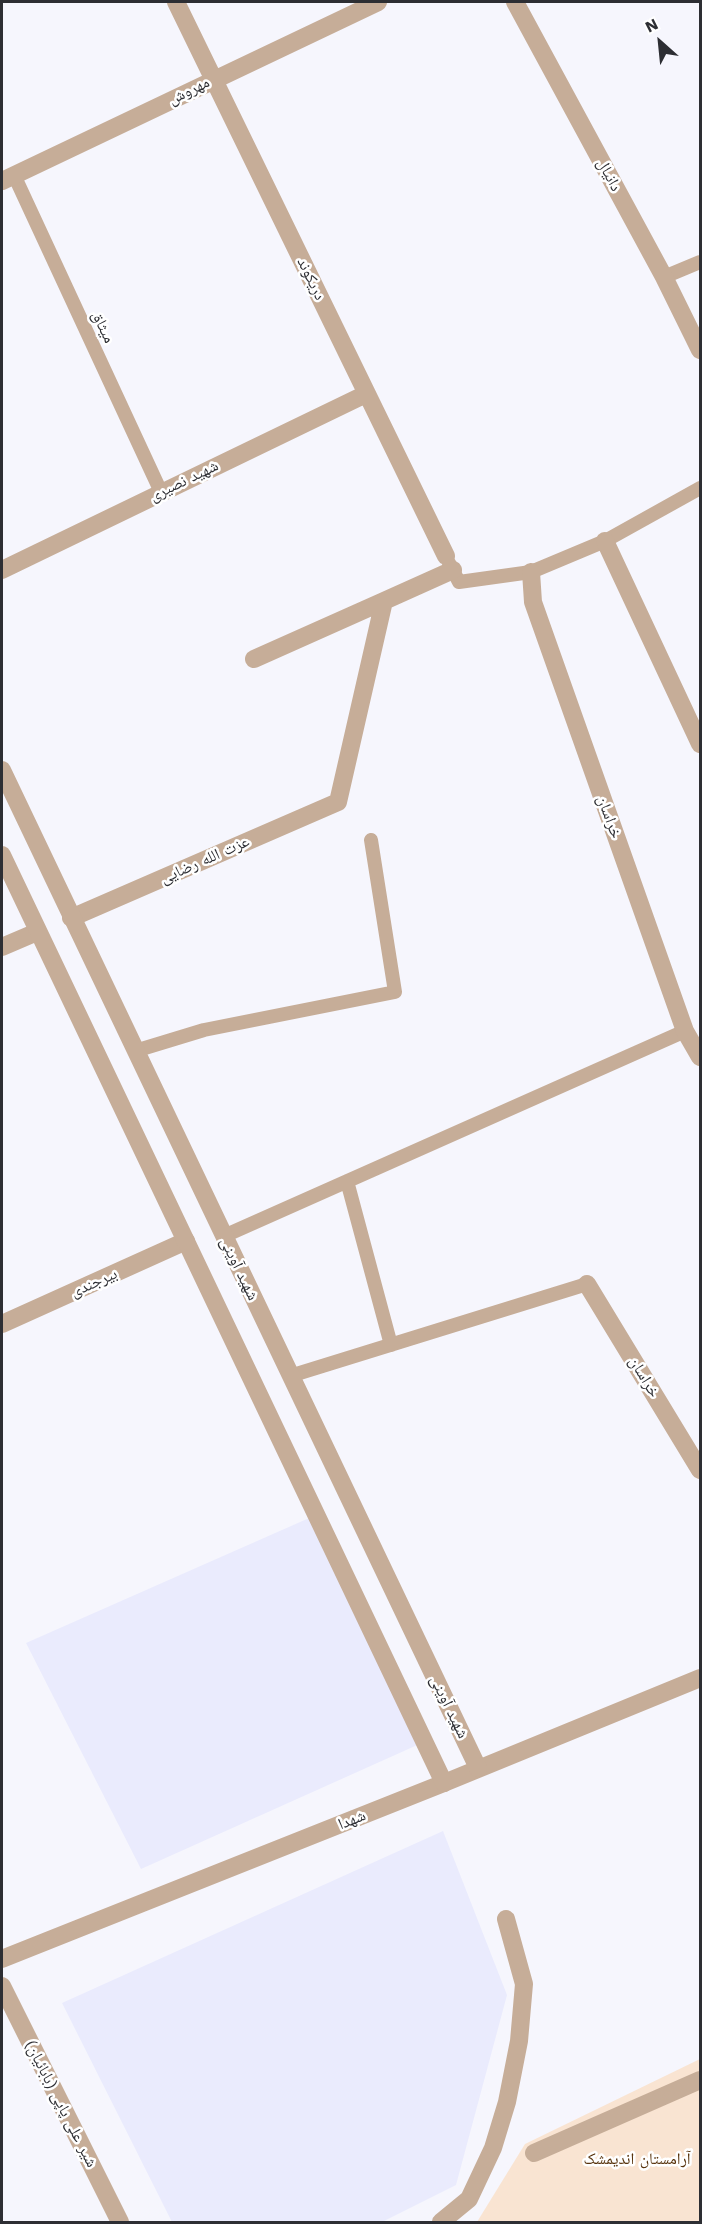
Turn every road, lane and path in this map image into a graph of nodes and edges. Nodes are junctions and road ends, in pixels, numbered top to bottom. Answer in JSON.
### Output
{"nodes":[{"id":1,"x":176,"y":2,"type":"edge"},
{"id":2,"x":378,"y":2,"type":"edge"},
{"id":3,"x":515,"y":2,"type":"edge"},
{"id":4,"x":213,"y":79,"type":"junction"},
{"id":5,"x":8,"y":178,"type":"edge"},
{"id":6,"x":700,"y":262,"type":"edge"},
{"id":7,"x":664,"y":277,"type":"junction"},
{"id":8,"x":700,"y":350,"type":"edge"},
{"id":9,"x":366,"y":393,"type":"junction"},
{"id":10,"x":700,"y":488,"type":"edge"},
{"id":11,"x":161,"y":492,"type":"junction"},
{"id":12,"x":604,"y":541,"type":"junction"},
{"id":13,"x":449,"y":563,"type":"junction"},
{"id":14,"x":2,"y":570,"type":"edge"},
{"id":15,"x":531,"y":572,"type":"junction"},
{"id":16,"x":384,"y":601,"type":"junction"},
{"id":17,"x":255,"y":659,"type":"dead end"},
{"id":18,"x":700,"y":744,"type":"edge"},
{"id":19,"x":2,"y":770,"type":"edge"},
{"id":20,"x":371,"y":840,"type":"dead end"},
{"id":21,"x":2,"y":855,"type":"edge"},
{"id":22,"x":71,"y":918,"type":"junction"},
{"id":23,"x":38,"y":932,"type":"junction"},
{"id":24,"x":2,"y":948,"type":"edge"},
{"id":25,"x":685,"y":1031,"type":"junction"},
{"id":26,"x":135,"y":1050,"type":"junction"},
{"id":27,"x":700,"y":1058,"type":"edge"},
{"id":28,"x":347,"y":1181,"type":"junction"},
{"id":29,"x":224,"y":1236,"type":"junction"},
{"id":30,"x":186,"y":1241,"type":"junction"},
{"id":31,"x":587,"y":1284,"type":"joint"},
{"id":32,"x":2,"y":1324,"type":"edge"},
{"id":33,"x":391,"y":1345,"type":"junction"},
{"id":34,"x":290,"y":1376,"type":"junction"},
{"id":35,"x":700,"y":1470,"type":"edge"},
{"id":36,"x":700,"y":1678,"type":"edge"},
{"id":37,"x":478,"y":1768,"type":"junction"},
{"id":38,"x":444,"y":1783,"type":"junction"},
{"id":39,"x":506,"y":1919,"type":"dead end"},
{"id":40,"x":2,"y":1959,"type":"edge"},
{"id":41,"x":2,"y":1986,"type":"edge"},
{"id":42,"x":700,"y":2080,"type":"edge"},
{"id":43,"x":534,"y":2153,"type":"dead end"},
{"id":44,"x":120,"y":2223,"type":"edge"},
{"id":45,"x":441,"y":2223,"type":"edge"}],
"edges":[{"from":1,"to":4,"type":"street","name":"دریکوند"},
{"from":2,"to":4,"type":"street","name":"مهروش"},
{"from":3,"to":7,"type":"street","name":"دانیال"},
{"from":4,"to":5,"type":"street","name":"مهروش"},
{"from":4,"to":9,"type":"street","name":"دریکوند"},
{"from":5,"to":11,"type":"lane","name":"میثاق"},
{"from":6,"to":7,"type":"lane"},
{"from":7,"to":8,"type":"street","name":"دانیال"},
{"from":9,"to":11,"type":"street","name":"شهید نصیری"},
{"from":9,"to":13,"type":"street","name":"دریکوند"},
{"from":10,"to":12,"type":"lane"},
{"from":11,"to":14,"type":"street","name":"شهید نصیری"},
{"from":12,"to":15,"type":"lane"},
{"from":12,"to":18,"type":"street"},
{"from":13,"to":15,"type":"lane"},
{"from":13,"to":16,"type":"street"},
{"from":15,"to":25,"type":"street","name":"خراسان"},
{"from":16,"to":17,"type":"street"},
{"from":16,"to":22,"type":"street","name":"عزت الله رضایی"},
{"from":19,"to":22,"type":"street","name":"شهید آوینی"},
{"from":20,"to":26,"type":"lane"},
{"from":21,"to":23,"type":"street"},
{"from":22,"to":26,"type":"street","name":"شهید آوینی"},
{"from":23,"to":24,"type":"street"},
{"from":23,"to":30,"type":"street"},
{"from":25,"to":27,"type":"street","name":"خراسان"},
{"from":25,"to":28,"type":"lane"},
{"from":26,"to":29,"type":"street","name":"شهید آوینی"},
{"from":28,"to":29,"type":"lane"},
{"from":28,"to":33,"type":"lane"},
{"from":29,"to":34,"type":"street","name":"شهید آوینی"},
{"from":30,"to":32,"type":"street","name":"بیرجندی"},
{"from":30,"to":38,"type":"street"},
{"from":31,"to":33,"type":"lane"},
{"from":31,"to":35,"type":"street","name":"خراسان"},
{"from":33,"to":34,"type":"lane"},
{"from":34,"to":37,"type":"street","name":"شهید آوینی"},
{"from":36,"to":37,"type":"street","name":"شهدا"},
{"from":37,"to":38,"type":"street","name":"شهدا"},
{"from":38,"to":40,"type":"street","name":"شهدا"},
{"from":39,"to":45,"type":"street"},
{"from":41,"to":44,"type":"street","name":"شیر علی پاپی (بابائیان)"},
{"from":42,"to":43,"type":"street"}]}
